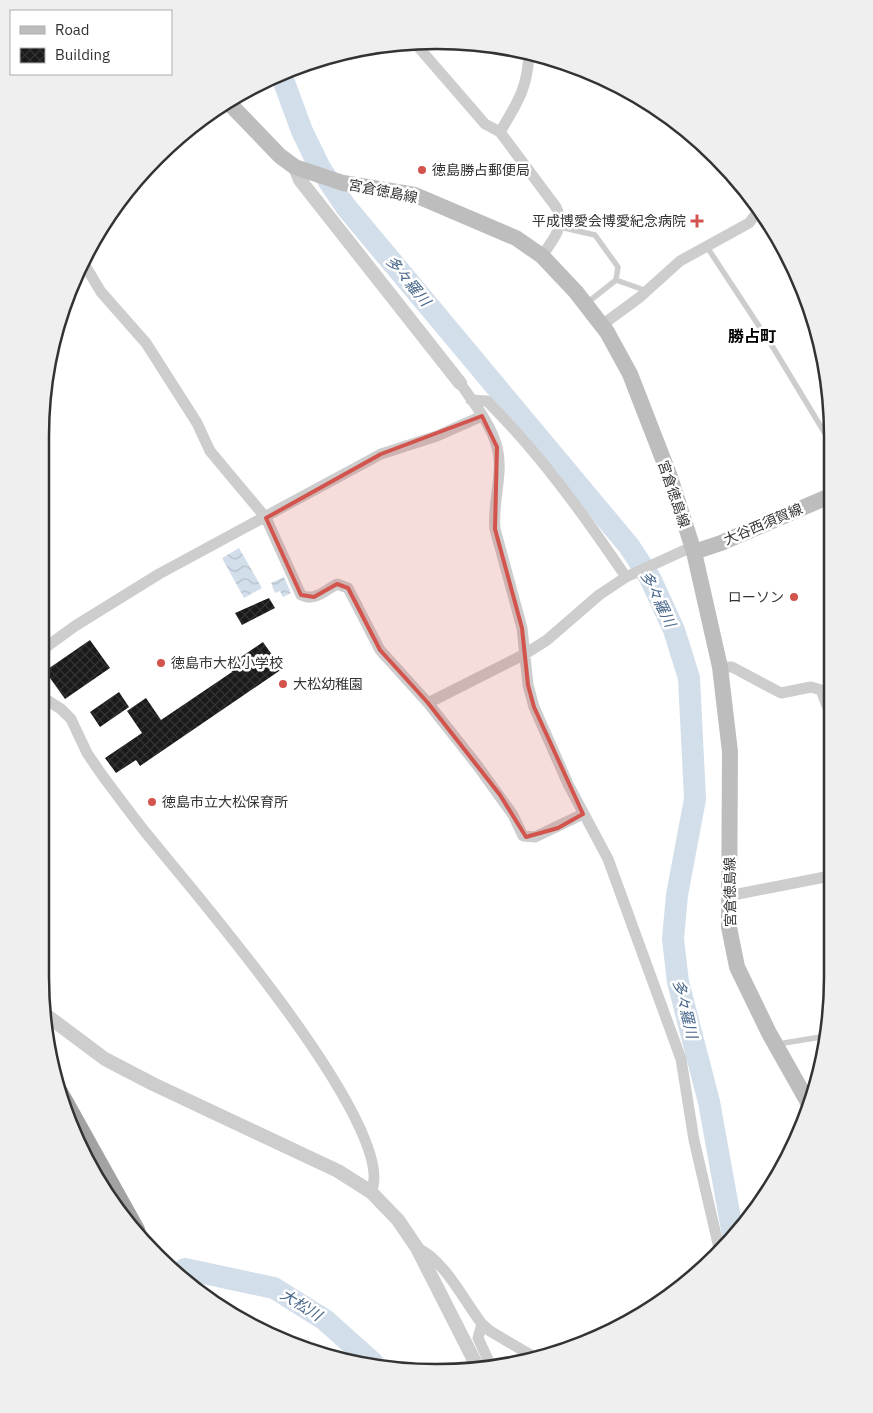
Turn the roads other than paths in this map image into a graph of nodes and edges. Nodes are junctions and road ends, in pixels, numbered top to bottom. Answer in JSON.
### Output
{"nodes":[{"id":1,"x":421,"y":50,"type":"edge"},
{"id":2,"x":529,"y":60,"type":"edge"},
{"id":3,"x":233,"y":107,"type":"edge"},
{"id":4,"x":500,"y":132,"type":"junction"},
{"id":5,"x":301,"y":169,"type":"junction"},
{"id":6,"x":755,"y":215,"type":"edge"},
{"id":7,"x":560,"y":227,"type":"junction"},
{"id":8,"x":707,"y":247,"type":"junction"},
{"id":9,"x":542,"y":256,"type":"junction"},
{"id":10,"x":87,"y":269,"type":"edge"},
{"id":11,"x":616,"y":280,"type":"junction"},
{"id":12,"x":647,"y":291,"type":"junction"},
{"id":13,"x":586,"y":304,"type":"junction"},
{"id":14,"x":602,"y":325,"type":"junction"},
{"id":15,"x":460,"y":383,"type":"joint"},
{"id":16,"x":471,"y":400,"type":"junction"},
{"id":17,"x":482,"y":416,"type":"junction"},
{"id":18,"x":824,"y":431,"type":"edge"},
{"id":19,"x":824,"y":498,"type":"edge"},
{"id":20,"x":266,"y":518,"type":"junction"},
{"id":21,"x":694,"y":552,"type":"junction"},
{"id":22,"x":630,"y":575,"type":"junction"},
{"id":23,"x":49,"y":645,"type":"edge"},
{"id":24,"x":525,"y":654,"type":"junction"},
{"id":25,"x":720,"y":667,"type":"junction"},
{"id":26,"x":824,"y":698,"type":"edge"},
{"id":27,"x":49,"y":701,"type":"edge"},
{"id":28,"x":428,"y":703,"type":"junction"},
{"id":29,"x":583,"y":814,"type":"junction"},
{"id":30,"x":824,"y":877,"type":"edge"},
{"id":31,"x":728,"y":896,"type":"junction"},
{"id":32,"x":51,"y":1019,"type":"edge"},
{"id":33,"x":819,"y":1037,"type":"edge"},
{"id":34,"x":777,"y":1047,"type":"junction"},
{"id":35,"x":805,"y":1097,"type":"edge"},
{"id":36,"x":85,"y":1139,"type":"edge"},
{"id":37,"x":371,"y":1192,"type":"junction"},
{"id":38,"x":115,"y":1194,"type":"edge"},
{"id":39,"x":718,"y":1243,"type":"edge"},
{"id":40,"x":417,"y":1248,"type":"junction"},
{"id":41,"x":482,"y":1324,"type":"junction"},
{"id":42,"x":528,"y":1353,"type":"edge"},
{"id":43,"x":489,"y":1361,"type":"edge"},
{"id":44,"x":475,"y":1362,"type":"edge"}],
"edges":[{"from":1,"to":4,"type":"street"},
{"from":2,"to":4,"type":"street"},
{"from":3,"to":5,"type":"main road","name":"宮倉徳島線"},
{"from":4,"to":7,"type":"street"},
{"from":5,"to":9,"type":"main road","name":"宮倉徳島線"},
{"from":5,"to":15,"type":"street"},
{"from":6,"to":8,"type":"street"},
{"from":7,"to":9,"type":"street"},
{"from":7,"to":11,"type":"lane"},
{"from":8,"to":12,"type":"street"},
{"from":8,"to":18,"type":"lane"},
{"from":9,"to":13,"type":"main road","name":"宮倉徳島線"},
{"from":10,"to":20,"type":"street"},
{"from":11,"to":12,"type":"lane"},
{"from":11,"to":13,"type":"lane"},
{"from":12,"to":14,"type":"street"},
{"from":13,"to":14,"type":"main road","name":"宮倉徳島線"},
{"from":14,"to":21,"type":"main road","name":"宮倉徳島線"},
{"from":15,"to":16,"type":"street"},
{"from":16,"to":17,"type":"street"},
{"from":16,"to":22,"type":"street"},
{"from":17,"to":20,"type":"street"},
{"from":17,"to":24,"type":"street"},
{"from":19,"to":21,"type":"main road","name":"大谷西須賀線"},
{"from":20,"to":23,"type":"street"},
{"from":20,"to":28,"type":"street"},
{"from":21,"to":22,"type":"street"},
{"from":21,"to":25,"type":"main road","name":"宮倉徳島線"},
{"from":22,"to":24,"type":"street"},
{"from":24,"to":28,"type":"street"},
{"from":24,"to":29,"type":"street"},
{"from":25,"to":26,"type":"street"},
{"from":25,"to":31,"type":"main road","name":"宮倉徳島線"},
{"from":27,"to":37,"type":"street"},
{"from":28,"to":29,"type":"street"},
{"from":29,"to":39,"type":"street"},
{"from":30,"to":31,"type":"street"},
{"from":31,"to":34,"type":"main road","name":"宮倉徳島線"},
{"from":32,"to":37,"type":"street"},
{"from":33,"to":34,"type":"lane"},
{"from":34,"to":35,"type":"main road","name":"宮倉徳島線"},
{"from":36,"to":38,"type":"highway"},
{"from":37,"to":40,"type":"street"},
{"from":40,"to":41,"type":"street"},
{"from":40,"to":44,"type":"street"},
{"from":41,"to":42,"type":"street"},
{"from":41,"to":43,"type":"street"}]}
